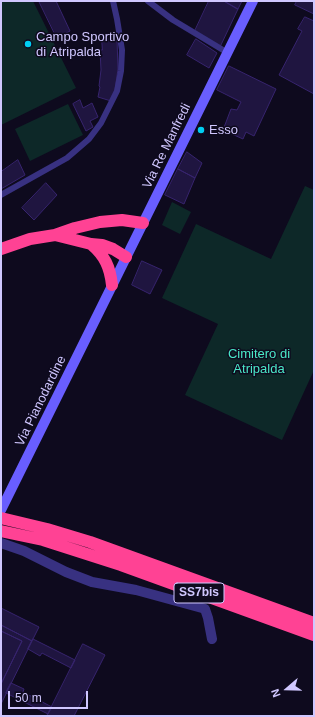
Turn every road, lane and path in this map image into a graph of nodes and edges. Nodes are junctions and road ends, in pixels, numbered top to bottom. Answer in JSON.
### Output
{"nodes":[{"id":1,"x":113,"y":1,"type":"edge"},
{"id":2,"x":148,"y":1,"type":"edge"},
{"id":3,"x":254,"y":1,"type":"edge"},
{"id":4,"x":228,"y":53,"type":"junction"},
{"id":5,"x":1,"y":195,"type":"edge"},
{"id":6,"x":143,"y":223,"type":"junction"},
{"id":7,"x":56,"y":235,"type":"junction"},
{"id":8,"x":91,"y":244,"type":"junction"},
{"id":9,"x":2,"y":246,"type":"edge"},
{"id":10,"x":126,"y":257,"type":"junction"},
{"id":11,"x":112,"y":285,"type":"junction"},
{"id":12,"x":104,"y":303,"type":"joint"},
{"id":13,"x":1,"y":510,"type":"edge"},
{"id":14,"x":1,"y":518,"type":"edge"},
{"id":15,"x":1,"y":531,"type":"edge"},
{"id":16,"x":1,"y":543,"type":"edge"},
{"id":17,"x":314,"y":623,"type":"edge"},
{"id":18,"x":314,"y":634,"type":"edge"},
{"id":19,"x":212,"y":640,"type":"dead end"}],
"edges":[{"from":1,"to":5,"type":"lane"},
{"from":2,"to":4,"type":"lane"},
{"from":3,"to":4,"type":"street","name":"Via Re Manfredi"},
{"from":4,"to":6,"type":"street","name":"Via Re Manfredi"},
{"from":6,"to":7,"type":"highway"},
{"from":6,"to":10,"type":"street","name":"Via Re Manfredi"},
{"from":7,"to":8,"type":"highway"},
{"from":7,"to":9,"type":"highway"},
{"from":8,"to":10,"type":"highway"},
{"from":8,"to":11,"type":"highway"},
{"from":10,"to":11,"type":"street","name":"Via Re Manfredi"},
{"from":11,"to":12,"type":"street","name":"Via Re Manfredi"},
{"from":12,"to":13,"type":"street","name":"Via Pianodardine"},
{"from":14,"to":17,"type":"highway","number":"SS7bis"},
{"from":15,"to":18,"type":"highway","number":"SS7bis"},
{"from":16,"to":19,"type":"street"}]}
